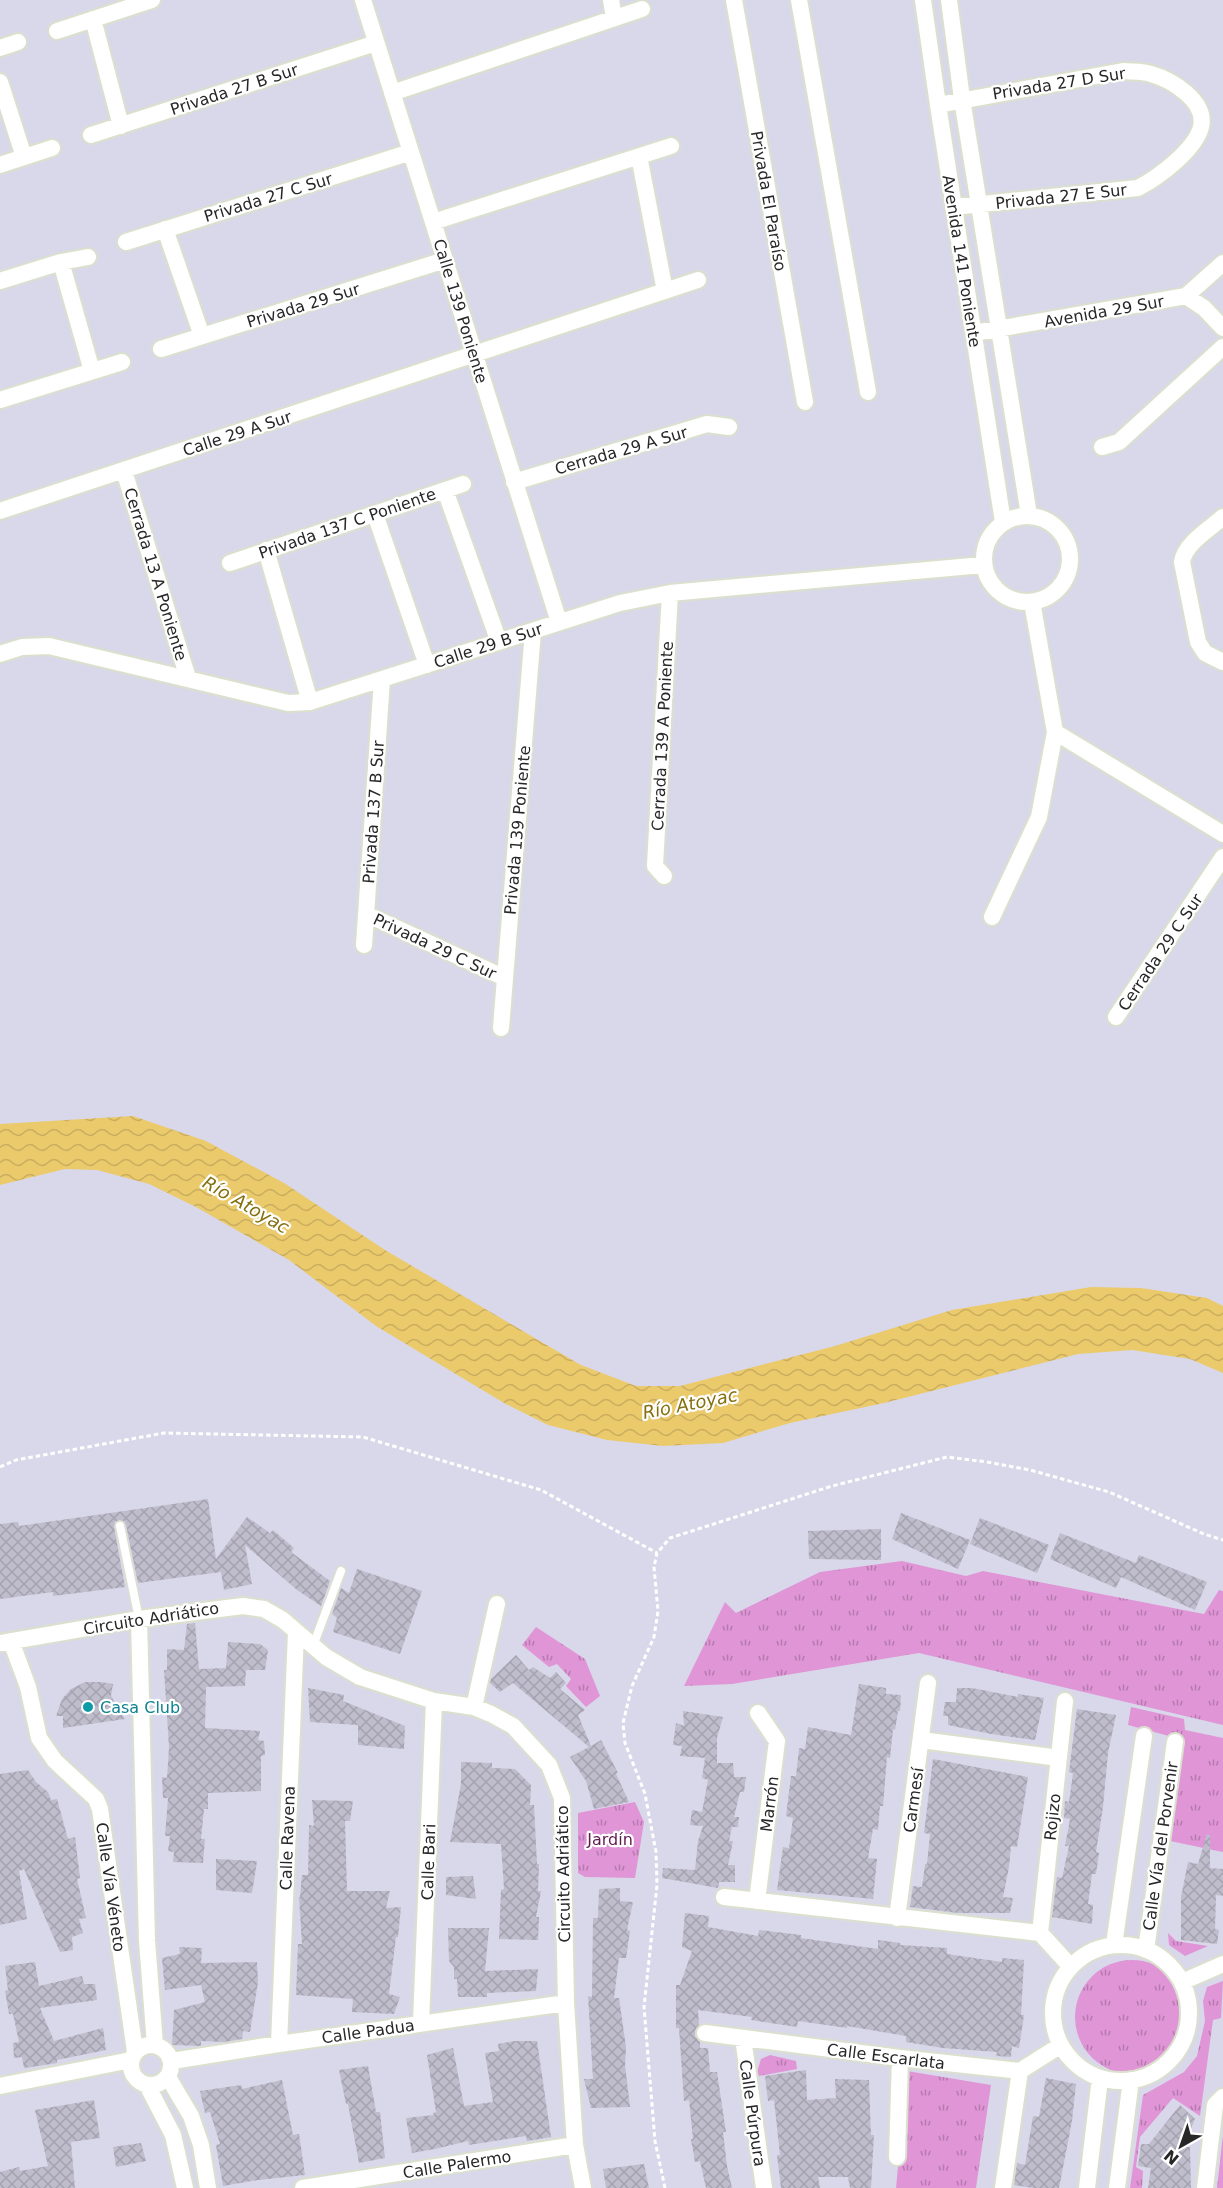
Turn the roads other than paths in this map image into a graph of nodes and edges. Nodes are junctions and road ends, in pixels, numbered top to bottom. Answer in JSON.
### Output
{"nodes":[{"id":1,"x":152,"y":0,"type":"edge"},
{"id":2,"x":363,"y":0,"type":"edge"},
{"id":3,"x":611,"y":0,"type":"edge"},
{"id":4,"x":734,"y":0,"type":"edge"},
{"id":5,"x":799,"y":0,"type":"edge"},
{"id":6,"x":923,"y":0,"type":"edge"},
{"id":7,"x":949,"y":0,"type":"edge"},
{"id":8,"x":642,"y":9,"type":"dead end"},
{"id":9,"x":614,"y":18,"type":"junction"},
{"id":10,"x":93,"y":19,"type":"junction"},
{"id":11,"x":57,"y":31,"type":"dead end"},
{"id":12,"x":18,"y":42,"type":"dead end"},
{"id":13,"x":376,"y":43,"type":"junction"},
{"id":14,"x":0,"y":48,"type":"edge"},
{"id":15,"x":0,"y":82,"type":"edge"},
{"id":16,"x":392,"y":93,"type":"junction"},
{"id":17,"x":962,"y":99,"type":"junction"},
{"id":18,"x":938,"y":105,"type":"junction"},
{"id":19,"x":1201,"y":114,"type":"joint"},
{"id":20,"x":121,"y":126,"type":"junction"},
{"id":21,"x":91,"y":135,"type":"dead end"},
{"id":22,"x":670,"y":146,"type":"dead end"},
{"id":23,"x":52,"y":148,"type":"dead end"},
{"id":24,"x":411,"y":152,"type":"junction"},
{"id":25,"x":639,"y":156,"type":"junction"},
{"id":26,"x":24,"y":157,"type":"junction"},
{"id":27,"x":0,"y":165,"type":"edge"},
{"id":28,"x":979,"y":205,"type":"junction"},
{"id":29,"x":954,"y":207,"type":"junction"},
{"id":30,"x":433,"y":222,"type":"junction"},
{"id":31,"x":165,"y":229,"type":"junction"},
{"id":32,"x":126,"y":242,"type":"dead end"},
{"id":33,"x":88,"y":257,"type":"dead end"},
{"id":34,"x":445,"y":260,"type":"junction"},
{"id":35,"x":61,"y":262,"type":"junction"},
{"id":36,"x":1223,"y":263,"type":"edge"},
{"id":37,"x":698,"y":280,"type":"dead end"},
{"id":38,"x":0,"y":281,"type":"edge"},
{"id":39,"x":665,"y":291,"type":"junction"},
{"id":40,"x":1186,"y":296,"type":"junction"},
{"id":41,"x":1223,"y":328,"type":"edge"},
{"id":42,"x":999,"y":330,"type":"junction"},
{"id":43,"x":974,"y":333,"type":"junction"},
{"id":44,"x":202,"y":336,"type":"junction"},
{"id":45,"x":1223,"y":347,"type":"edge"},
{"id":46,"x":161,"y":349,"type":"dead end"},
{"id":47,"x":474,"y":354,"type":"junction"},
{"id":48,"x":122,"y":362,"type":"dead end"},
{"id":49,"x":92,"y":371,"type":"junction"},
{"id":50,"x":868,"y":392,"type":"dead end"},
{"id":51,"x":0,"y":400,"type":"edge"},
{"id":52,"x":805,"y":402,"type":"dead end"},
{"id":53,"x":729,"y":427,"type":"dead end"},
{"id":54,"x":1102,"y":447,"type":"dead end"},
{"id":55,"x":124,"y":471,"type":"junction"},
{"id":56,"x":514,"y":482,"type":"junction"},
{"id":57,"x":463,"y":484,"type":"dead end"},
{"id":58,"x":445,"y":490,"type":"junction"},
{"id":59,"x":0,"y":511,"type":"edge"},
{"id":60,"x":375,"y":514,"type":"junction"},
{"id":61,"x":1029,"y":515,"type":"junction"},
{"id":62,"x":1223,"y":516,"type":"edge"},
{"id":63,"x":1003,"y":522,"type":"junction"},
{"id":64,"x":266,"y":550,"type":"junction"},
{"id":65,"x":230,"y":563,"type":"dead end"},
{"id":66,"x":983,"y":565,"type":"junction"},
{"id":67,"x":670,"y":593,"type":"junction"},
{"id":68,"x":1032,"y":602,"type":"junction"},
{"id":69,"x":559,"y":622,"type":"junction"},
{"id":70,"x":533,"y":631,"type":"junction"},
{"id":71,"x":499,"y":642,"type":"junction"},
{"id":72,"x":0,"y":654,"type":"edge"},
{"id":73,"x":1223,"y":662,"type":"edge"},
{"id":74,"x":427,"y":665,"type":"junction"},
{"id":75,"x":188,"y":678,"type":"junction"},
{"id":76,"x":382,"y":679,"type":"junction"},
{"id":77,"x":310,"y":702,"type":"junction"},
{"id":78,"x":1055,"y":732,"type":"junction"},
{"id":79,"x":1223,"y":834,"type":"edge"},
{"id":80,"x":1223,"y":857,"type":"edge"},
{"id":81,"x":664,"y":876,"type":"dead end"},
{"id":82,"x":366,"y":914,"type":"junction"},
{"id":83,"x":992,"y":917,"type":"dead end"},
{"id":84,"x":364,"y":945,"type":"dead end"},
{"id":85,"x":505,"y":978,"type":"junction"},
{"id":86,"x":1116,"y":1017,"type":"dead end"},
{"id":87,"x":501,"y":1028,"type":"dead end"},
{"id":88,"x":120,"y":1526,"type":"dead end"},
{"id":89,"x":341,"y":1571,"type":"dead end"},
{"id":90,"x":497,"y":1604,"type":"dead end"},
{"id":91,"x":139,"y":1619,"type":"junction"},
{"id":92,"x":296,"y":1633,"type":"junction"},
{"id":93,"x":6,"y":1642,"type":"edge"},
{"id":94,"x":313,"y":1646,"type":"junction"},
{"id":95,"x":928,"y":1683,"type":"dead end"},
{"id":96,"x":434,"y":1701,"type":"junction"},
{"id":97,"x":1065,"y":1701,"type":"dead end"},
{"id":98,"x":474,"y":1707,"type":"junction"},
{"id":99,"x":758,"y":1713,"type":"dead end"},
{"id":100,"x":1144,"y":1736,"type":"dead end"},
{"id":101,"x":921,"y":1740,"type":"junction"},
{"id":102,"x":1175,"y":1742,"type":"dead end"},
{"id":103,"x":1059,"y":1758,"type":"junction"},
{"id":104,"x":724,"y":1897,"type":"dead end"},
{"id":105,"x":757,"y":1901,"type":"junction"},
{"id":106,"x":897,"y":1918,"type":"junction"},
{"id":107,"x":1040,"y":1933,"type":"junction"},
{"id":108,"x":1114,"y":1946,"type":"junction"},
{"id":109,"x":1146,"y":1950,"type":"junction"},
{"id":110,"x":1223,"y":1964,"type":"edge"},
{"id":111,"x":1071,"y":1967,"type":"junction"},
{"id":112,"x":1182,"y":1982,"type":"junction"},
{"id":113,"x":566,"y":2003,"type":"junction"},
{"id":114,"x":421,"y":2023,"type":"junction"},
{"id":115,"x":705,"y":2033,"type":"dead end"},
{"id":116,"x":742,"y":2038,"type":"junction"},
{"id":117,"x":279,"y":2044,"type":"junction"},
{"id":118,"x":155,"y":2045,"type":"junction"},
{"id":119,"x":1061,"y":2045,"type":"junction"},
{"id":120,"x":133,"y":2056,"type":"junction"},
{"id":121,"x":900,"y":2058,"type":"junction"},
{"id":122,"x":170,"y":2069,"type":"junction"},
{"id":123,"x":1020,"y":2071,"type":"junction"},
{"id":124,"x":1100,"y":2078,"type":"junction"},
{"id":125,"x":1131,"y":2080,"type":"junction"},
{"id":126,"x":147,"y":2085,"type":"junction"},
{"id":127,"x":0,"y":2086,"type":"edge"},
{"id":128,"x":1223,"y":2097,"type":"edge"},
{"id":129,"x":575,"y":2145,"type":"junction"},
{"id":130,"x":897,"y":2157,"type":"dead end"},
{"id":131,"x":185,"y":2188,"type":"edge"},
{"id":132,"x":208,"y":2188,"type":"edge"},
{"id":133,"x":303,"y":2188,"type":"edge"},
{"id":134,"x":583,"y":2188,"type":"edge"},
{"id":135,"x":764,"y":2188,"type":"edge"},
{"id":136,"x":1003,"y":2188,"type":"edge"},
{"id":137,"x":1087,"y":2188,"type":"edge"},
{"id":138,"x":1117,"y":2188,"type":"edge"},
{"id":139,"x":1205,"y":2188,"type":"edge"}],
"edges":[{"from":1,"to":10,"type":"street"},
{"from":2,"to":13,"type":"street","name":"Calle 139 Poniente"},
{"from":3,"to":9,"type":"street"},
{"from":4,"to":52,"type":"street","name":"Privada El Paraíso"},
{"from":5,"to":50,"type":"street"},
{"from":6,"to":18,"type":"street","name":"Avenida 141 Poniente"},
{"from":7,"to":17,"type":"street","name":"Avenida 141 Poniente"},
{"from":8,"to":9,"type":"street"},
{"from":9,"to":16,"type":"street"},
{"from":10,"to":11,"type":"street"},
{"from":10,"to":20,"type":"street"},
{"from":12,"to":14,"type":"street"},
{"from":13,"to":16,"type":"street","name":"Calle 139 Poniente"},
{"from":13,"to":20,"type":"street","name":"Privada 27 B Sur"},
{"from":15,"to":26,"type":"street"},
{"from":16,"to":24,"type":"street","name":"Calle 139 Poniente"},
{"from":17,"to":18,"type":"street","name":"Privada 27 D Sur"},
{"from":17,"to":19,"type":"street","name":"Privada 27 D Sur"},
{"from":17,"to":28,"type":"street","name":"Avenida 141 Poniente"},
{"from":18,"to":29,"type":"street","name":"Avenida 141 Poniente"},
{"from":19,"to":28,"type":"street","name":"Privada 27 E Sur"},
{"from":20,"to":21,"type":"street","name":"Privada 27 B Sur"},
{"from":22,"to":25,"type":"street"},
{"from":23,"to":26,"type":"street"},
{"from":24,"to":30,"type":"street","name":"Calle 139 Poniente"},
{"from":24,"to":31,"type":"street","name":"Privada 27 C Sur"},
{"from":25,"to":30,"type":"street"},
{"from":25,"to":39,"type":"street"},
{"from":26,"to":27,"type":"street"},
{"from":28,"to":29,"type":"street","name":"Privada 27 E Sur"},
{"from":28,"to":42,"type":"street","name":"Avenida 141 Poniente"},
{"from":29,"to":43,"type":"street","name":"Avenida 141 Poniente"},
{"from":30,"to":34,"type":"street","name":"Calle 139 Poniente"},
{"from":31,"to":32,"type":"street","name":"Privada 27 C Sur"},
{"from":31,"to":44,"type":"street"},
{"from":33,"to":35,"type":"street"},
{"from":34,"to":44,"type":"street","name":"Privada 29 Sur"},
{"from":34,"to":47,"type":"street","name":"Calle 139 Poniente"},
{"from":35,"to":38,"type":"street"},
{"from":35,"to":49,"type":"street"},
{"from":36,"to":40,"type":"street","name":"Avenida 29 Sur"},
{"from":37,"to":39,"type":"street"},
{"from":39,"to":47,"type":"street"},
{"from":40,"to":41,"type":"street"},
{"from":40,"to":42,"type":"street","name":"Avenida 29 Sur"},
{"from":42,"to":43,"type":"street","name":"Avenida 29 Sur"},
{"from":42,"to":61,"type":"street","name":"Avenida 141 Poniente"},
{"from":43,"to":63,"type":"street","name":"Avenida 141 Poniente"},
{"from":44,"to":46,"type":"street","name":"Privada 29 Sur"},
{"from":45,"to":54,"type":"street"},
{"from":47,"to":55,"type":"street","name":"Calle 29 A Sur"},
{"from":47,"to":56,"type":"street","name":"Calle 139 Poniente"},
{"from":48,"to":49,"type":"street"},
{"from":49,"to":51,"type":"street"},
{"from":53,"to":56,"type":"street","name":"Cerrada 29 A Sur"},
{"from":55,"to":59,"type":"street","name":"Calle 29 A Sur"},
{"from":55,"to":75,"type":"street","name":"Cerrada 13 A Poniente"},
{"from":56,"to":69,"type":"street","name":"Calle 139 Poniente"},
{"from":57,"to":58,"type":"street","name":"Privada 137 C Poniente"},
{"from":58,"to":60,"type":"street","name":"Privada 137 C Poniente"},
{"from":58,"to":71,"type":"street"},
{"from":60,"to":64,"type":"street","name":"Privada 137 C Poniente"},
{"from":60,"to":74,"type":"street"},
{"from":61,"to":63,"type":"street"},
{"from":61,"to":68,"type":"street"},
{"from":62,"to":73,"type":"street"},
{"from":63,"to":66,"type":"street"},
{"from":64,"to":65,"type":"street","name":"Privada 137 C Poniente"},
{"from":64,"to":77,"type":"street"},
{"from":66,"to":67,"type":"street","name":"Calle 29 B Sur"},
{"from":66,"to":68,"type":"street"},
{"from":67,"to":69,"type":"street","name":"Calle 29 B Sur"},
{"from":67,"to":81,"type":"street","name":"Cerrada 139 A Poniente"},
{"from":68,"to":78,"type":"street"},
{"from":69,"to":70,"type":"street","name":"Calle 29 B Sur"},
{"from":70,"to":71,"type":"street","name":"Calle 29 B Sur"},
{"from":70,"to":85,"type":"street","name":"Privada 139 Poniente"},
{"from":71,"to":74,"type":"street","name":"Calle 29 B Sur"},
{"from":72,"to":75,"type":"street","name":"Calle 29 B Sur"},
{"from":74,"to":76,"type":"street","name":"Calle 29 B Sur"},
{"from":75,"to":77,"type":"street","name":"Calle 29 B Sur"},
{"from":76,"to":77,"type":"street","name":"Calle 29 B Sur"},
{"from":76,"to":82,"type":"street","name":"Privada 137 B Sur"},
{"from":78,"to":79,"type":"street"},
{"from":78,"to":83,"type":"street"},
{"from":80,"to":86,"type":"street","name":"Cerrada 29 C Sur"},
{"from":82,"to":84,"type":"street","name":"Privada 137 B Sur"},
{"from":82,"to":85,"type":"street","name":"Privada 29 C Sur"},
{"from":85,"to":87,"type":"street","name":"Privada 139 Poniente"},
{"from":88,"to":91,"type":"lane"},
{"from":89,"to":94,"type":"lane"},
{"from":90,"to":98,"type":"street"},
{"from":91,"to":92,"type":"street","name":"Circuito Adriático"},
{"from":91,"to":93,"type":"street","name":"Circuito Adriático"},
{"from":91,"to":118,"type":"street","name":"Calle Vía Véneto"},
{"from":92,"to":94,"type":"street","name":"Circuito Adriático"},
{"from":92,"to":117,"type":"street","name":"Calle Ravena"},
{"from":93,"to":120,"type":"street","name":"Calle Vía Véneto"},
{"from":94,"to":96,"type":"street","name":"Circuito Adriático"},
{"from":95,"to":101,"type":"street","name":"Carmesí"},
{"from":96,"to":98,"type":"street","name":"Circuito Adriático"},
{"from":96,"to":114,"type":"street","name":"Calle Bari"},
{"from":97,"to":103,"type":"street","name":"Rojizo"},
{"from":98,"to":113,"type":"street","name":"Circuito Adriático"},
{"from":99,"to":105,"type":"street","name":"Marrón"},
{"from":100,"to":108,"type":"street"},
{"from":101,"to":103,"type":"street"},
{"from":101,"to":106,"type":"street","name":"Carmesí"},
{"from":102,"to":109,"type":"street","name":"Calle Vía del Porvenir"},
{"from":103,"to":107,"type":"street","name":"Rojizo"},
{"from":104,"to":105,"type":"street"},
{"from":105,"to":106,"type":"street"},
{"from":106,"to":107,"type":"street"},
{"from":107,"to":111,"type":"street"},
{"from":108,"to":109,"type":"street"},
{"from":108,"to":111,"type":"street"},
{"from":109,"to":112,"type":"street"},
{"from":110,"to":112,"type":"street"},
{"from":111,"to":119,"type":"street"},
{"from":112,"to":125,"type":"street"},
{"from":113,"to":114,"type":"street","name":"Calle Padua"},
{"from":113,"to":129,"type":"street","name":"Circuito Adriático"},
{"from":114,"to":117,"type":"street","name":"Calle Padua"},
{"from":115,"to":116,"type":"street","name":"Calle Escarlata"},
{"from":116,"to":121,"type":"street","name":"Calle Escarlata"},
{"from":116,"to":135,"type":"street","name":"Calle Púrpura"},
{"from":117,"to":122,"type":"street","name":"Calle Padua"},
{"from":118,"to":120,"type":"street"},
{"from":118,"to":122,"type":"street"},
{"from":119,"to":123,"type":"street"},
{"from":119,"to":124,"type":"street"},
{"from":120,"to":126,"type":"street"},
{"from":120,"to":127,"type":"street"},
{"from":121,"to":123,"type":"street","name":"Calle Escarlata"},
{"from":121,"to":130,"type":"street"},
{"from":122,"to":126,"type":"street"},
{"from":122,"to":132,"type":"street"},
{"from":123,"to":136,"type":"street"},
{"from":124,"to":125,"type":"street"},
{"from":124,"to":137,"type":"street"},
{"from":125,"to":138,"type":"street"},
{"from":126,"to":131,"type":"street"},
{"from":128,"to":139,"type":"street"},
{"from":129,"to":133,"type":"street","name":"Calle Palermo"},
{"from":129,"to":134,"type":"street","name":"Circuito Adriático"}]}
